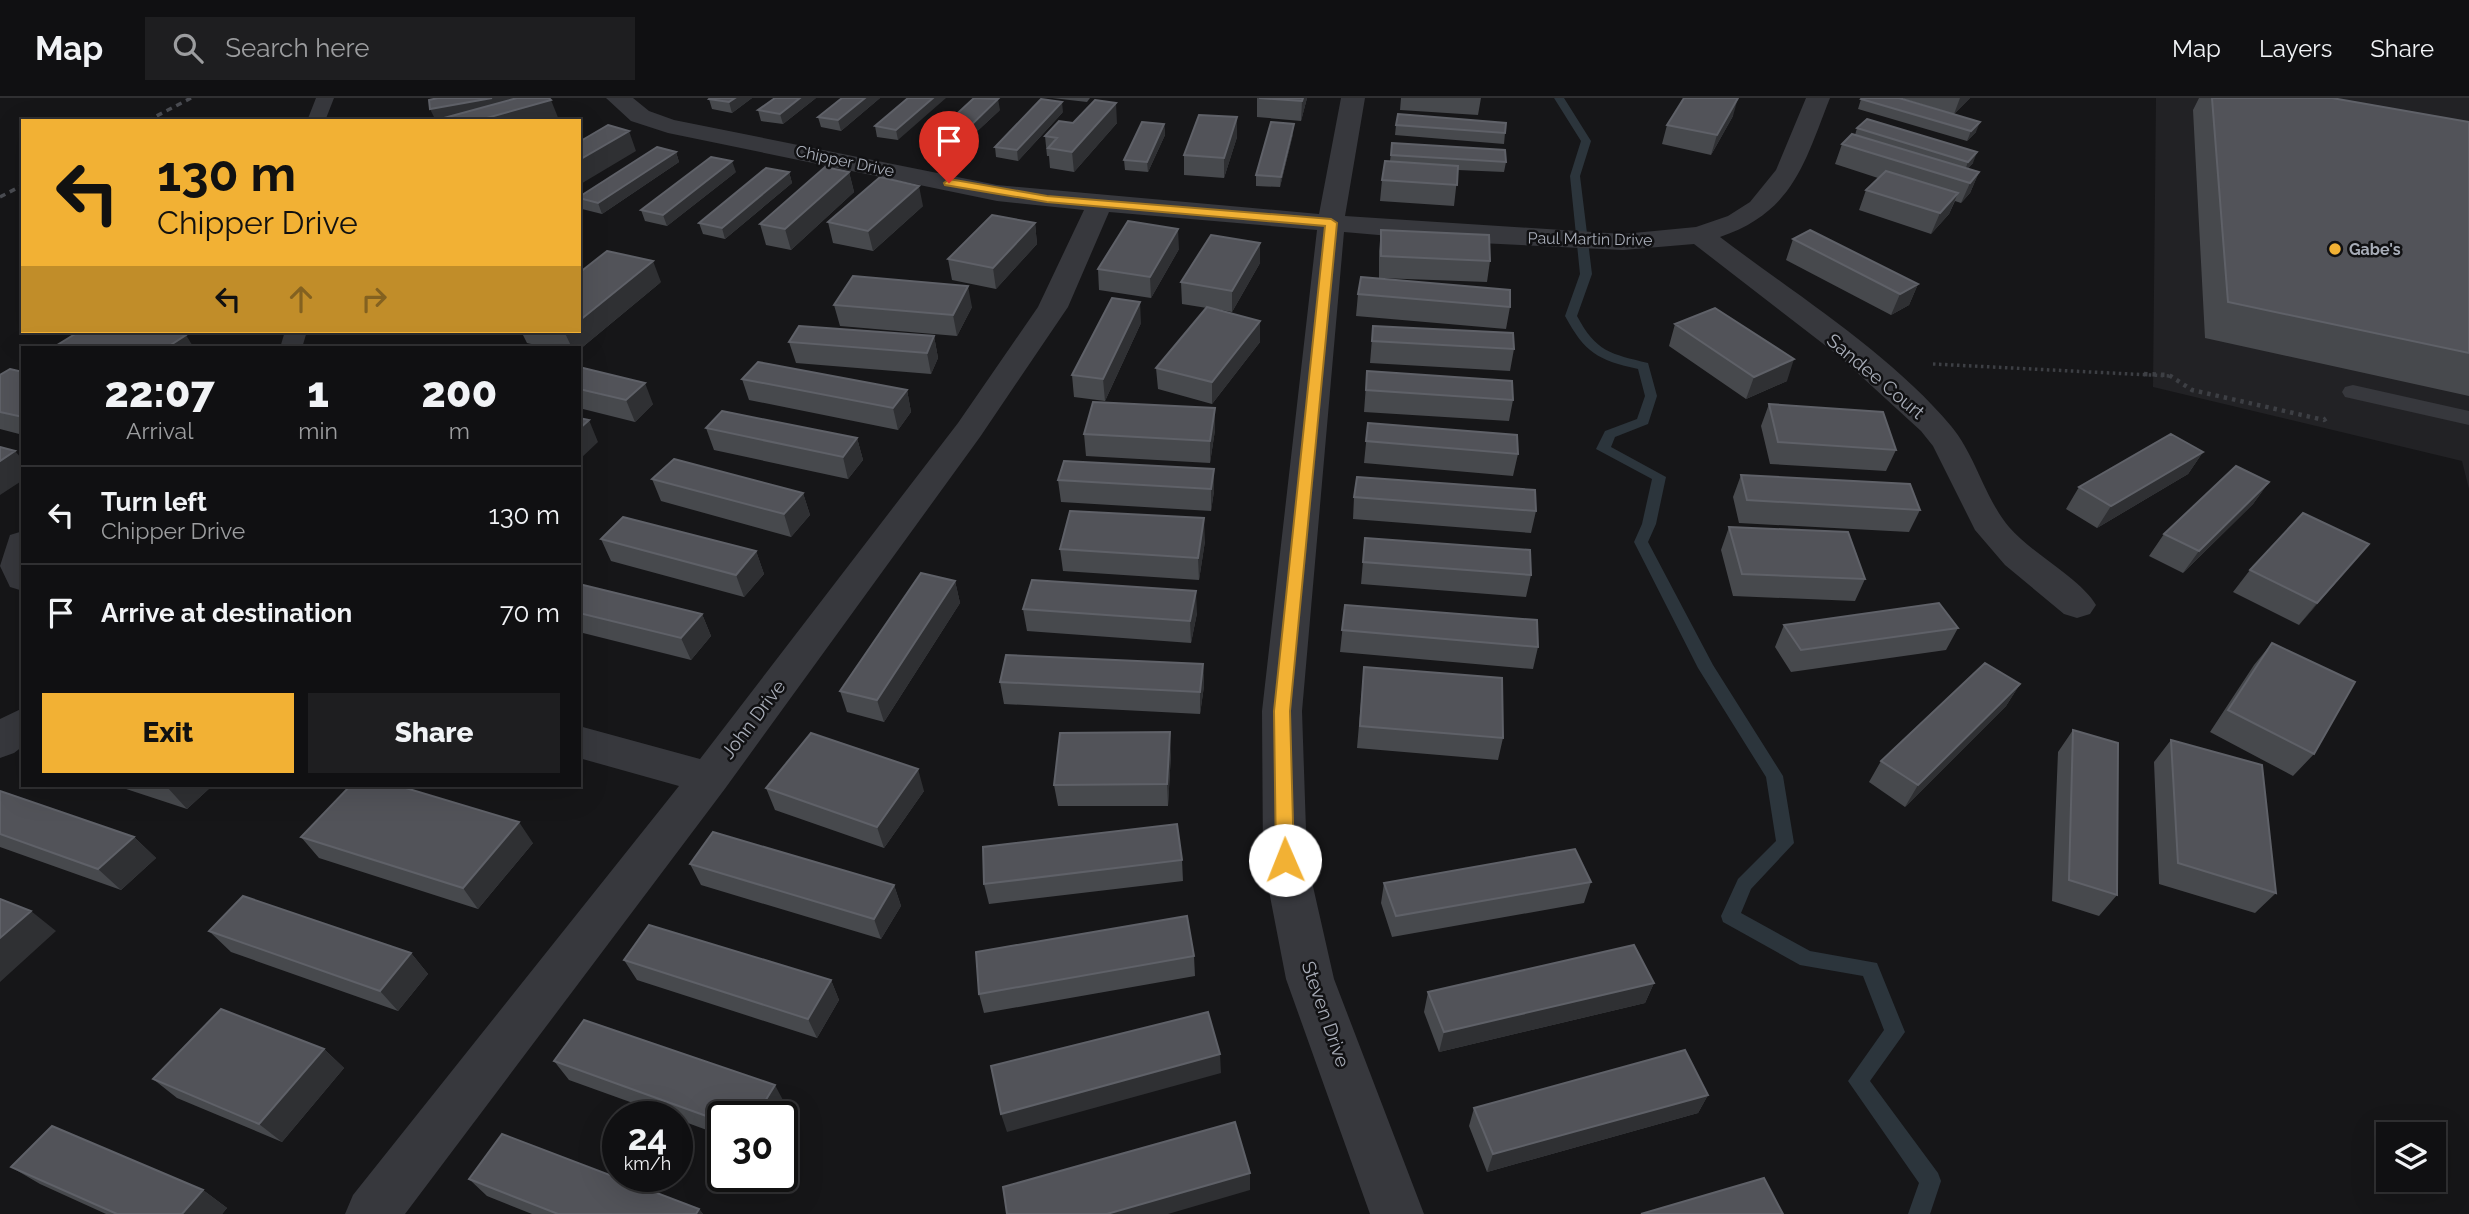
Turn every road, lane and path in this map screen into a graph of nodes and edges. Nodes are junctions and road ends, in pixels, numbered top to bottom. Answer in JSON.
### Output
{"nodes":[{"id":1,"x":325,"y":98,"type":"edge"},
{"id":2,"x":618,"y":98,"type":"edge"},
{"id":3,"x":1353,"y":98,"type":"edge"},
{"id":4,"x":1818,"y":98,"type":"edge"},
{"id":5,"x":317,"y":119,"type":"edge"},
{"id":6,"x":1100,"y":203,"type":"junction"},
{"id":7,"x":1331,"y":223,"type":"junction"},
{"id":8,"x":1700,"y":235,"type":"junction"},
{"id":9,"x":1862,"y":361,"type":"junction"},
{"id":10,"x":2353,"y":392,"type":"joint"},
{"id":11,"x":2469,"y":418,"type":"edge"},
{"id":12,"x":21,"y":550,"type":"edge"},
{"id":13,"x":21,"y":573,"type":"edge"},
{"id":14,"x":2077,"y":605,"type":"dead end"},
{"id":15,"x":21,"y":725,"type":"edge"},
{"id":16,"x":0,"y":741,"type":"edge"},
{"id":17,"x":581,"y":743,"type":"edge"},
{"id":18,"x":709,"y":778,"type":"junction"},
{"id":19,"x":372,"y":1214,"type":"edge"},
{"id":20,"x":1397,"y":1214,"type":"edge"}],
"edges":[{"from":1,"to":5,"type":"lane"},
{"from":2,"to":6,"type":"street","name":"Chipper Drive"},
{"from":3,"to":7,"type":"street","name":"Steven Drive"},
{"from":4,"to":8,"type":"street","name":"Paul Martin Drive"},
{"from":6,"to":7,"type":"street","name":"Chipper Drive"},
{"from":6,"to":18,"type":"street","name":"John Drive"},
{"from":7,"to":8,"type":"street","name":"Paul Martin Drive"},
{"from":7,"to":20,"type":"street","name":"Steven Drive"},
{"from":8,"to":9,"type":"street","name":"Sandee Court"},
{"from":9,"to":10,"type":"path"},
{"from":9,"to":14,"type":"street","name":"Sandee Court"},
{"from":10,"to":11,"type":"lane"},
{"from":12,"to":13,"type":"street"},
{"from":15,"to":16,"type":"street"},
{"from":17,"to":18,"type":"street"},
{"from":18,"to":19,"type":"street","name":"John Drive"}]}
